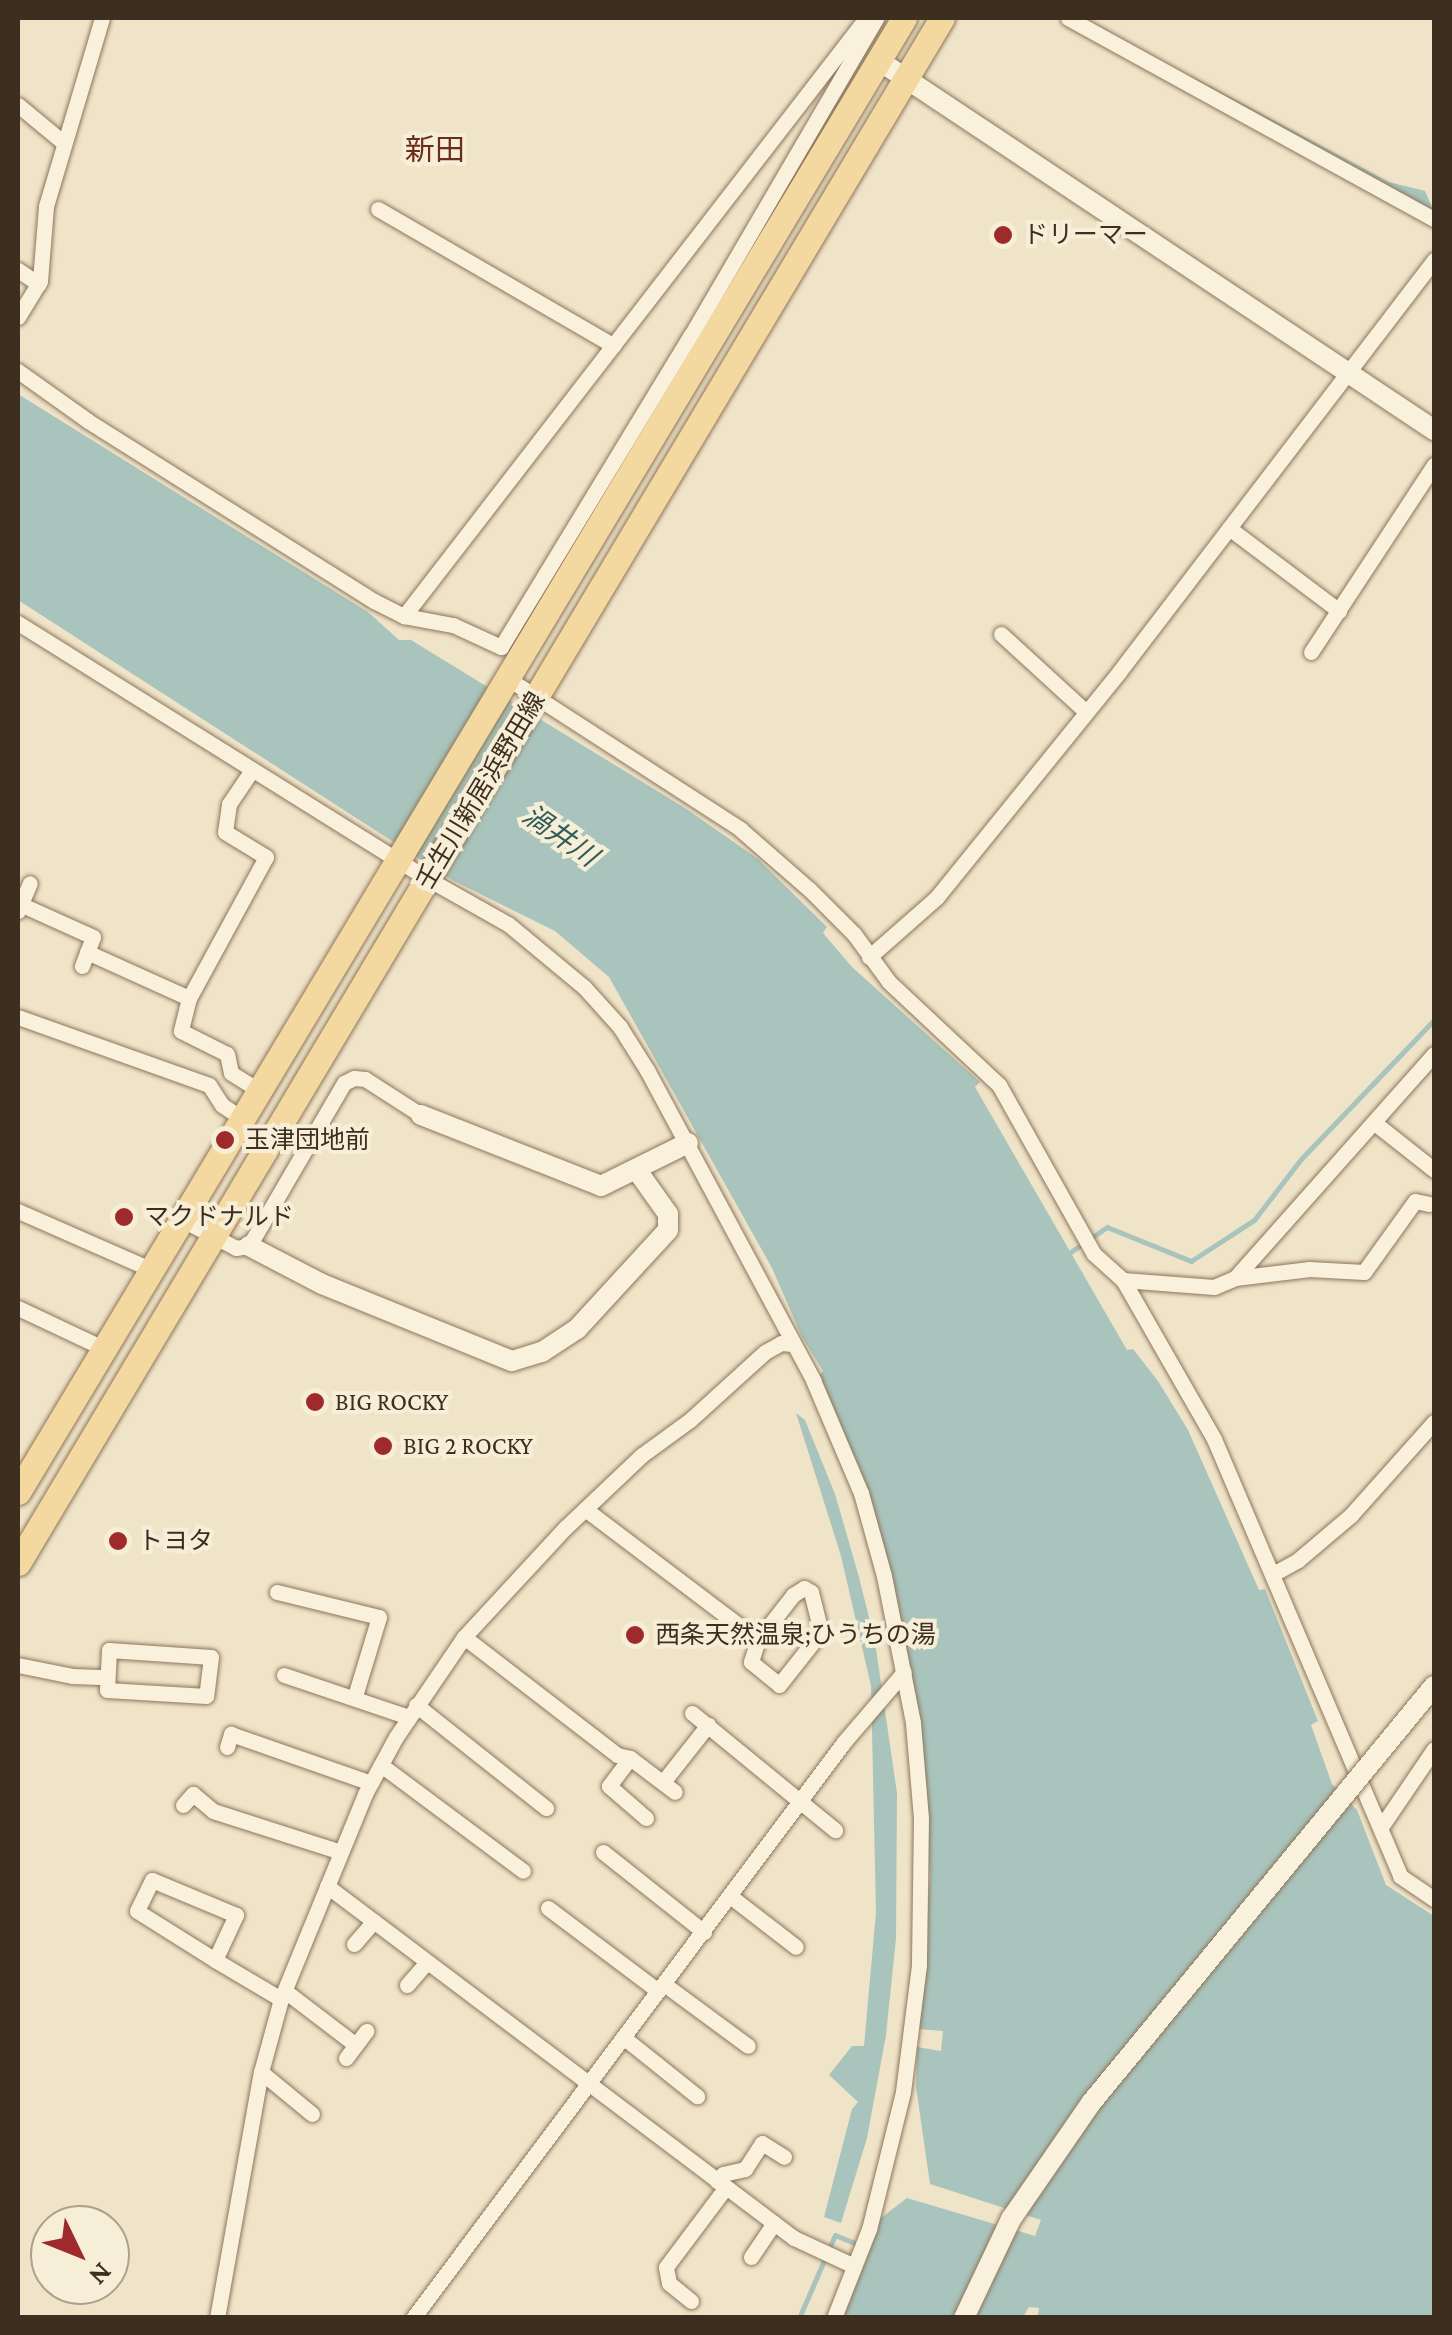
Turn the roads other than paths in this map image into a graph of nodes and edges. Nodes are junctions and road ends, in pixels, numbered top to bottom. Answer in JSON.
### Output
{"nodes":[{"id":1,"x":102,"y":18,"type":"edge"},
{"id":2,"x":866,"y":18,"type":"edge"},
{"id":3,"x":876,"y":18,"type":"edge"},
{"id":4,"x":904,"y":18,"type":"edge"},
{"id":5,"x":942,"y":18,"type":"edge"},
{"id":6,"x":1068,"y":18,"type":"edge"},
{"id":7,"x":878,"y":60,"type":"junction"},
{"id":8,"x":906,"y":77,"type":"junction"},
{"id":9,"x":18,"y":106,"type":"edge"},
{"id":10,"x":64,"y":144,"type":"junction"},
{"id":11,"x":378,"y":209,"type":"dead end"},
{"id":12,"x":1434,"y":219,"type":"edge"},
{"id":13,"x":1434,"y":260,"type":"edge"},
{"id":14,"x":18,"y":270,"type":"edge"},
{"id":15,"x":39,"y":284,"type":"junction"},
{"id":16,"x":18,"y":317,"type":"edge"},
{"id":17,"x":613,"y":344,"type":"junction"},
{"id":18,"x":18,"y":371,"type":"edge"},
{"id":19,"x":1350,"y":373,"type":"junction"},
{"id":20,"x":1434,"y":430,"type":"edge"},
{"id":21,"x":1434,"y":465,"type":"edge"},
{"id":22,"x":1229,"y":528,"type":"junction"},
{"id":23,"x":1338,"y":611,"type":"junction"},
{"id":24,"x":404,"y":616,"type":"junction"},
{"id":25,"x":18,"y":623,"type":"edge"},
{"id":26,"x":1001,"y":634,"type":"dead end"},
{"id":27,"x":1311,"y":652,"type":"dead end"},
{"id":28,"x":505,"y":682,"type":"junction"},
{"id":29,"x":534,"y":701,"type":"junction"},
{"id":30,"x":1086,"y":712,"type":"junction"},
{"id":31,"x":252,"y":770,"type":"junction"},
{"id":32,"x":400,"y":857,"type":"junction"},
{"id":33,"x":430,"y":875,"type":"junction"},
{"id":34,"x":30,"y":883,"type":"dead end"},
{"id":35,"x":19,"y":908,"type":"edge"},
{"id":36,"x":869,"y":957,"type":"junction"},
{"id":37,"x":188,"y":998,"type":"junction"},
{"id":38,"x":18,"y":1017,"type":"edge"},
{"id":39,"x":1434,"y":1054,"type":"edge"},
{"id":40,"x":258,"y":1090,"type":"junction"},
{"id":41,"x":422,"y":1115,"type":"joint"},
{"id":42,"x":241,"y":1118,"type":"junction"},
{"id":43,"x":1376,"y":1124,"type":"junction"},
{"id":44,"x":688,"y":1143,"type":"junction"},
{"id":45,"x":636,"y":1169,"type":"junction"},
{"id":46,"x":1434,"y":1170,"type":"edge"},
{"id":47,"x":1428,"y":1204,"type":"dead end"},
{"id":48,"x":18,"y":1211,"type":"edge"},
{"id":49,"x":181,"y":1220,"type":"junction"},
{"id":50,"x":212,"y":1239,"type":"junction"},
{"id":51,"x":249,"y":1246,"type":"junction"},
{"id":52,"x":150,"y":1269,"type":"junction"},
{"id":53,"x":1235,"y":1278,"type":"junction"},
{"id":54,"x":1123,"y":1280,"type":"junction"},
{"id":55,"x":18,"y":1308,"type":"edge"},
{"id":56,"x":793,"y":1344,"type":"junction"},
{"id":57,"x":103,"y":1348,"type":"junction"},
{"id":58,"x":1434,"y":1422,"type":"edge"},
{"id":59,"x":18,"y":1492,"type":"edge"},
{"id":60,"x":585,"y":1508,"type":"junction"},
{"id":61,"x":18,"y":1563,"type":"edge"},
{"id":62,"x":1273,"y":1574,"type":"junction"},
{"id":63,"x":277,"y":1592,"type":"dead end"},
{"id":64,"x":464,"y":1636,"type":"junction"},
{"id":65,"x":758,"y":1640,"type":"junction"},
{"id":66,"x":18,"y":1665,"type":"edge"},
{"id":67,"x":904,"y":1672,"type":"junction"},
{"id":68,"x":285,"y":1675,"type":"dead end"},
{"id":69,"x":107,"y":1676,"type":"junction"},
{"id":70,"x":1434,"y":1686,"type":"edge"},
{"id":71,"x":355,"y":1696,"type":"junction"},
{"id":72,"x":413,"y":1711,"type":"junction"},
{"id":73,"x":692,"y":1713,"type":"dead end"},
{"id":74,"x":708,"y":1726,"type":"junction"},
{"id":75,"x":227,"y":1746,"type":"dead end"},
{"id":76,"x":1434,"y":1749,"type":"edge"},
{"id":77,"x":630,"y":1758,"type":"junction"},
{"id":78,"x":381,"y":1765,"type":"junction"},
{"id":79,"x":371,"y":1784,"type":"junction"},
{"id":80,"x":802,"y":1802,"type":"junction"},
{"id":81,"x":183,"y":1804,"type":"dead end"},
{"id":82,"x":546,"y":1808,"type":"dead end"},
{"id":83,"x":646,"y":1818,"type":"dead end"},
{"id":84,"x":1381,"y":1827,"type":"junction"},
{"id":85,"x":835,"y":1830,"type":"dead end"},
{"id":86,"x":341,"y":1852,"type":"junction"},
{"id":87,"x":603,"y":1852,"type":"dead end"},
{"id":88,"x":523,"y":1871,"type":"dead end"},
{"id":89,"x":327,"y":1886,"type":"junction"},
{"id":90,"x":730,"y":1896,"type":"junction"},
{"id":91,"x":1434,"y":1899,"type":"edge"},
{"id":92,"x":548,"y":1908,"type":"dead end"},
{"id":93,"x":374,"y":1921,"type":"junction"},
{"id":94,"x":704,"y":1932,"type":"junction"},
{"id":95,"x":354,"y":1944,"type":"dead end"},
{"id":96,"x":796,"y":1947,"type":"dead end"},
{"id":97,"x":215,"y":1960,"type":"junction"},
{"id":98,"x":427,"y":1962,"type":"junction"},
{"id":99,"x":407,"y":1985,"type":"dead end"},
{"id":100,"x":661,"y":1988,"type":"junction"},
{"id":101,"x":283,"y":1995,"type":"junction"},
{"id":102,"x":623,"y":2038,"type":"junction"},
{"id":103,"x":356,"y":2045,"type":"dead end"},
{"id":104,"x":748,"y":2046,"type":"dead end"},
{"id":105,"x":260,"y":2072,"type":"junction"},
{"id":106,"x":588,"y":2084,"type":"junction"},
{"id":107,"x":697,"y":2096,"type":"dead end"},
{"id":108,"x":312,"y":2114,"type":"dead end"},
{"id":109,"x":784,"y":2158,"type":"dead end"},
{"id":110,"x":722,"y":2184,"type":"junction"},
{"id":111,"x":774,"y":2223,"type":"junction"},
{"id":112,"x":750,"y":2257,"type":"dead end"},
{"id":113,"x":854,"y":2266,"type":"junction"},
{"id":114,"x":691,"y":2301,"type":"dead end"},
{"id":115,"x":217,"y":2318,"type":"edge"},
{"id":116,"x":413,"y":2318,"type":"edge"},
{"id":117,"x":834,"y":2318,"type":"edge"},
{"id":118,"x":964,"y":2318,"type":"edge"}],
"edges":[{"from":1,"to":10,"type":"street"},
{"from":2,"to":17,"type":"street"},
{"from":3,"to":24,"type":"street"},
{"from":4,"to":7,"type":"main road","name":"壬生川新居浜野田線"},
{"from":5,"to":8,"type":"main road","name":"壬生川新居浜野田線"},
{"from":6,"to":12,"type":"street"},
{"from":7,"to":8,"type":"street"},
{"from":7,"to":28,"type":"main road","name":"壬生川新居浜野田線"},
{"from":8,"to":19,"type":"street"},
{"from":8,"to":29,"type":"main road","name":"壬生川新居浜野田線"},
{"from":9,"to":10,"type":"street"},
{"from":10,"to":15,"type":"street"},
{"from":11,"to":17,"type":"street"},
{"from":13,"to":19,"type":"street"},
{"from":14,"to":15,"type":"street"},
{"from":15,"to":16,"type":"street"},
{"from":17,"to":24,"type":"street"},
{"from":18,"to":24,"type":"street"},
{"from":19,"to":20,"type":"street"},
{"from":19,"to":22,"type":"street"},
{"from":21,"to":23,"type":"street"},
{"from":22,"to":23,"type":"street"},
{"from":22,"to":30,"type":"street"},
{"from":23,"to":27,"type":"street"},
{"from":25,"to":31,"type":"street"},
{"from":26,"to":30,"type":"street"},
{"from":28,"to":29,"type":"street"},
{"from":28,"to":32,"type":"main road","name":"壬生川新居浜野田線"},
{"from":29,"to":33,"type":"main road","name":"壬生川新居浜野田線"},
{"from":29,"to":36,"type":"street"},
{"from":30,"to":36,"type":"street"},
{"from":31,"to":32,"type":"street"},
{"from":31,"to":37,"type":"street"},
{"from":32,"to":33,"type":"street"},
{"from":32,"to":40,"type":"main road","name":"壬生川新居浜野田線"},
{"from":33,"to":44,"type":"street"},
{"from":33,"to":50,"type":"main road","name":"壬生川新居浜野田線"},
{"from":34,"to":35,"type":"street"},
{"from":35,"to":37,"type":"street"},
{"from":36,"to":54,"type":"street"},
{"from":37,"to":40,"type":"street"},
{"from":38,"to":42,"type":"street"},
{"from":39,"to":43,"type":"street"},
{"from":40,"to":42,"type":"main road","name":"壬生川新居浜野田線"},
{"from":41,"to":45,"type":"street"},
{"from":41,"to":51,"type":"street"},
{"from":42,"to":49,"type":"main road","name":"壬生川新居浜野田線"},
{"from":43,"to":46,"type":"street"},
{"from":43,"to":53,"type":"street"},
{"from":44,"to":45,"type":"street"},
{"from":44,"to":56,"type":"street"},
{"from":45,"to":51,"type":"street"},
{"from":47,"to":53,"type":"street"},
{"from":48,"to":52,"type":"street"},
{"from":49,"to":50,"type":"street"},
{"from":49,"to":52,"type":"main road","name":"壬生川新居浜野田線"},
{"from":50,"to":51,"type":"street"},
{"from":50,"to":61,"type":"main road","name":"壬生川新居浜野田線"},
{"from":52,"to":57,"type":"main road","name":"壬生川新居浜野田線"},
{"from":53,"to":54,"type":"street"},
{"from":54,"to":62,"type":"street"},
{"from":55,"to":57,"type":"street"},
{"from":56,"to":60,"type":"street"},
{"from":56,"to":67,"type":"street"},
{"from":57,"to":59,"type":"main road","name":"壬生川新居浜野田線"},
{"from":58,"to":62,"type":"street"},
{"from":60,"to":64,"type":"street"},
{"from":60,"to":65,"type":"street"},
{"from":62,"to":84,"type":"street"},
{"from":63,"to":71,"type":"street"},
{"from":64,"to":72,"type":"street"},
{"from":64,"to":77,"type":"street"},
{"from":65,"to":65,"type":"street"},
{"from":66,"to":69,"type":"street"},
{"from":67,"to":80,"type":"street"},
{"from":67,"to":113,"type":"street"},
{"from":68,"to":71,"type":"street"},
{"from":69,"to":69,"type":"street"},
{"from":70,"to":118,"type":"street","bridge":true},
{"from":71,"to":72,"type":"street"},
{"from":72,"to":78,"type":"street"},
{"from":72,"to":82,"type":"street"},
{"from":73,"to":74,"type":"street"},
{"from":74,"to":77,"type":"street"},
{"from":74,"to":80,"type":"street"},
{"from":75,"to":79,"type":"street"},
{"from":76,"to":84,"type":"street"},
{"from":77,"to":83,"type":"street"},
{"from":78,"to":79,"type":"street"},
{"from":78,"to":88,"type":"street"},
{"from":79,"to":86,"type":"street"},
{"from":80,"to":85,"type":"street"},
{"from":80,"to":90,"type":"street"},
{"from":81,"to":86,"type":"street"},
{"from":84,"to":91,"type":"street"},
{"from":86,"to":89,"type":"street"},
{"from":87,"to":94,"type":"street"},
{"from":89,"to":93,"type":"street"},
{"from":89,"to":101,"type":"street"},
{"from":90,"to":94,"type":"street"},
{"from":90,"to":96,"type":"street"},
{"from":92,"to":100,"type":"street"},
{"from":93,"to":95,"type":"street"},
{"from":93,"to":98,"type":"street"},
{"from":94,"to":100,"type":"street"},
{"from":97,"to":97,"type":"street"},
{"from":97,"to":101,"type":"street"},
{"from":98,"to":99,"type":"street"},
{"from":98,"to":106,"type":"street"},
{"from":100,"to":102,"type":"street"},
{"from":100,"to":104,"type":"street"},
{"from":101,"to":103,"type":"street"},
{"from":101,"to":105,"type":"street"},
{"from":102,"to":106,"type":"street"},
{"from":102,"to":107,"type":"street"},
{"from":105,"to":108,"type":"street"},
{"from":105,"to":115,"type":"street"},
{"from":106,"to":110,"type":"street"},
{"from":106,"to":116,"type":"street"},
{"from":109,"to":110,"type":"street"},
{"from":110,"to":111,"type":"street"},
{"from":110,"to":114,"type":"street"},
{"from":111,"to":112,"type":"street"},
{"from":111,"to":113,"type":"street"},
{"from":113,"to":117,"type":"street"}]}
